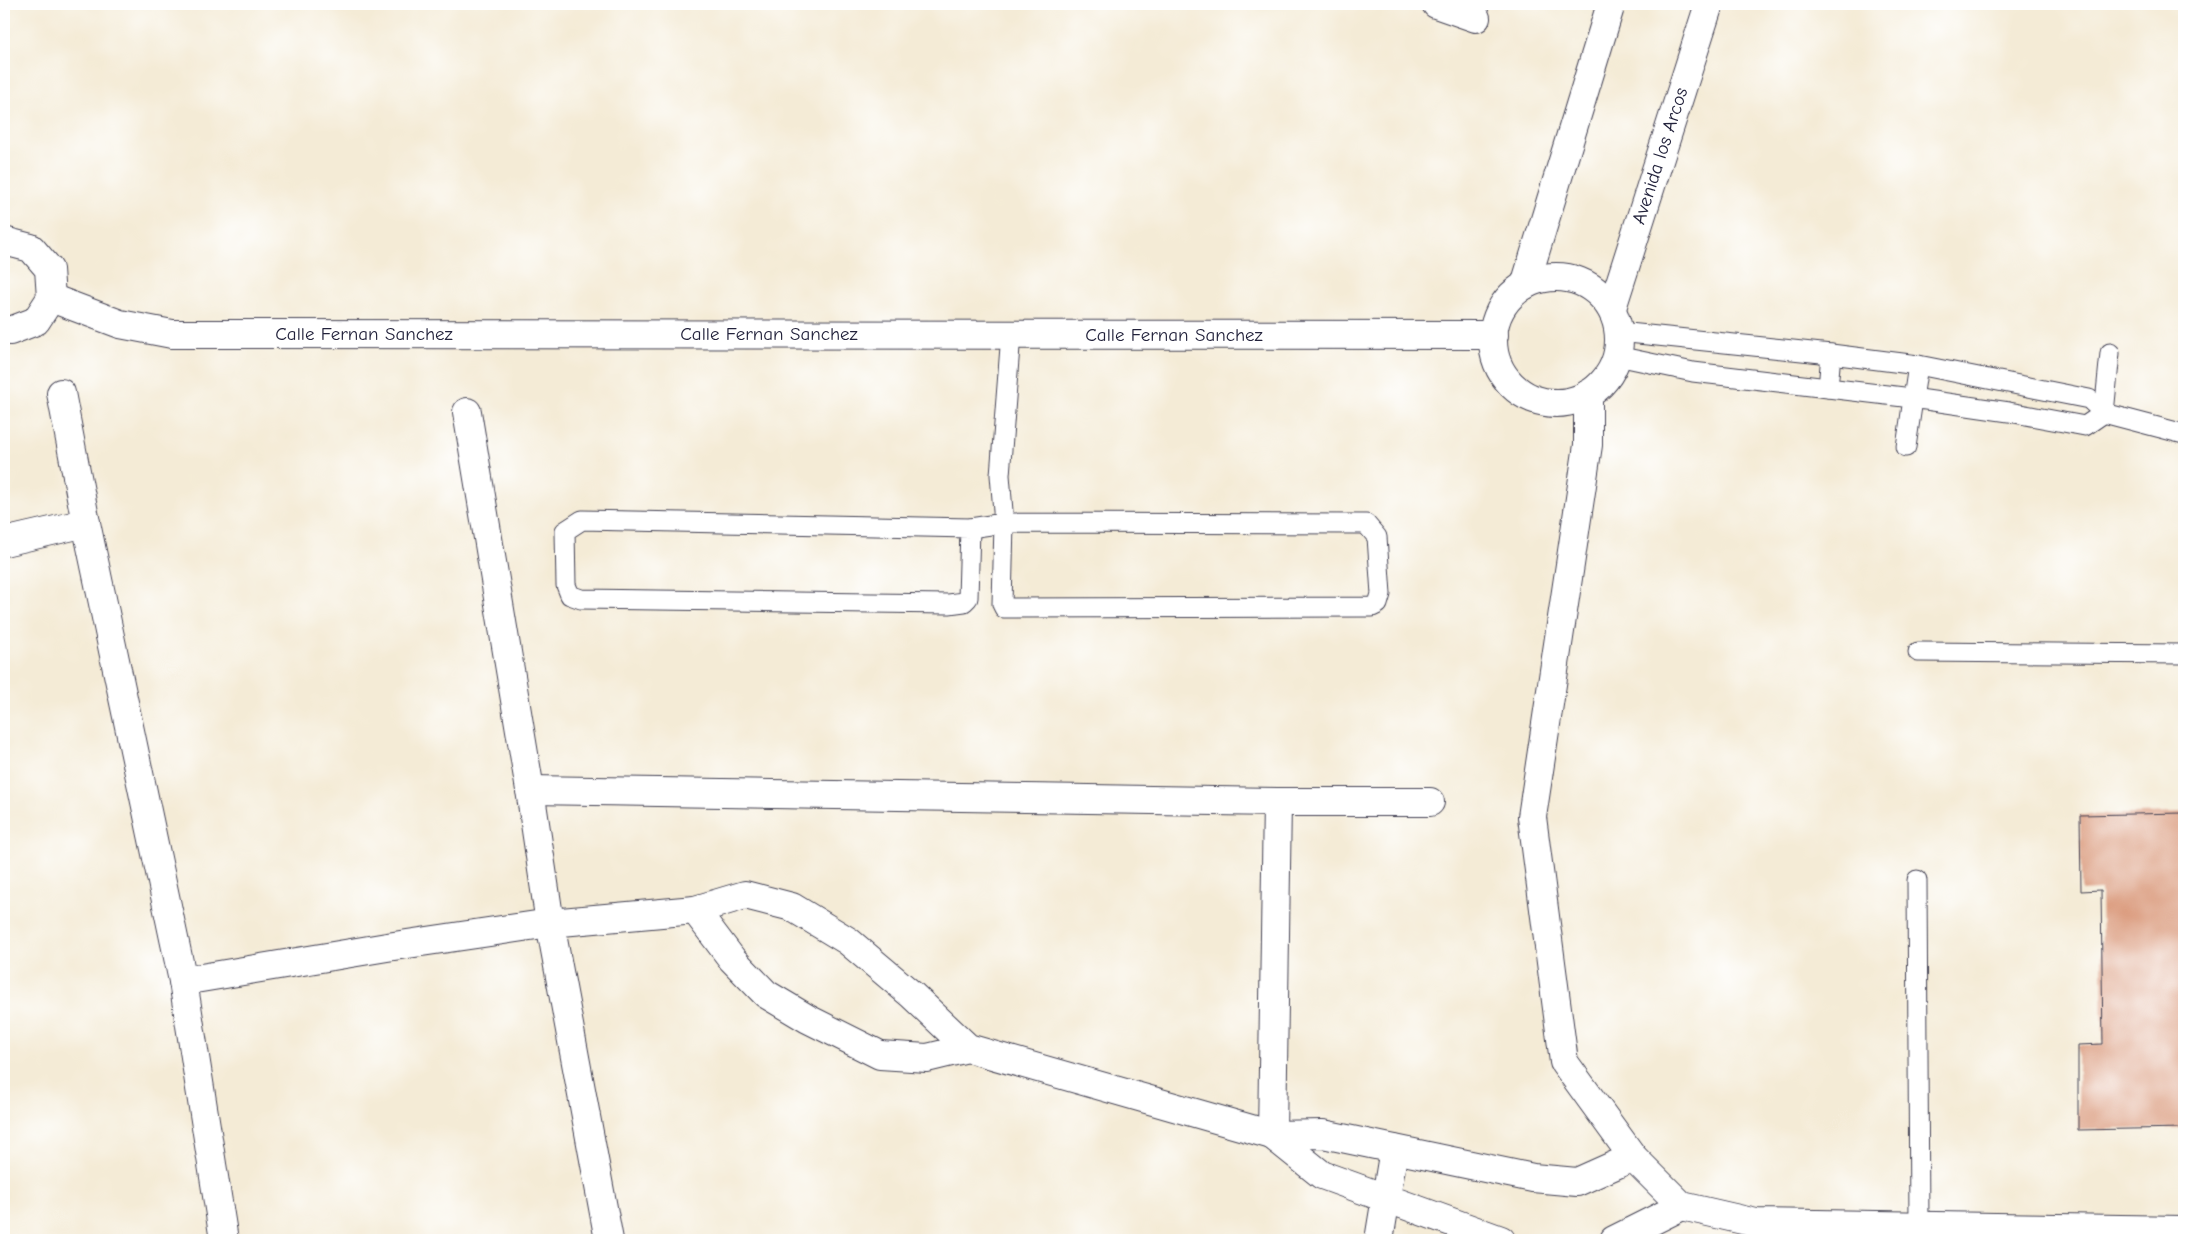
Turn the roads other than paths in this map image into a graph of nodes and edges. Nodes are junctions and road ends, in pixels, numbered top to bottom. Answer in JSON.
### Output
{"nodes":[{"id":1,"x":1436,"y":4,"type":"edge"},
{"id":2,"x":1611,"y":4,"type":"edge"},
{"id":3,"x":1709,"y":4,"type":"edge"},
{"id":4,"x":1476,"y":18,"type":"dead end"},
{"id":5,"x":4,"y":241,"type":"edge"},
{"id":6,"x":1525,"y":285,"type":"junction"},
{"id":7,"x":50,"y":298,"type":"junction"},
{"id":8,"x":4,"y":329,"type":"edge"},
{"id":9,"x":1616,"y":332,"type":"junction"},
{"id":10,"x":1012,"y":334,"type":"junction"},
{"id":11,"x":1494,"y":335,"type":"junction"},
{"id":12,"x":2110,"y":353,"type":"dead end"},
{"id":13,"x":1831,"y":354,"type":"junction"},
{"id":14,"x":1918,"y":365,"type":"junction"},
{"id":15,"x":1828,"y":388,"type":"junction"},
{"id":16,"x":61,"y":393,"type":"dead end"},
{"id":17,"x":1588,"y":394,"type":"junction"},
{"id":18,"x":1912,"y":398,"type":"junction"},
{"id":19,"x":467,"y":412,"type":"dead end"},
{"id":20,"x":2104,"y":413,"type":"junction"},
{"id":21,"x":2184,"y":434,"type":"edge"},
{"id":22,"x":1906,"y":447,"type":"dead end"},
{"id":23,"x":86,"y":523,"type":"junction"},
{"id":24,"x":1004,"y":523,"type":"junction"},
{"id":25,"x":970,"y":528,"type":"junction"},
{"id":26,"x":4,"y":542,"type":"edge"},
{"id":27,"x":1918,"y":652,"type":"dead end"},
{"id":28,"x":2184,"y":654,"type":"edge"},
{"id":29,"x":530,"y":790,"type":"junction"},
{"id":30,"x":1277,"y":802,"type":"junction"},
{"id":31,"x":1430,"y":802,"type":"dead end"},
{"id":32,"x":1917,"y":880,"type":"dead end"},
{"id":33,"x":695,"y":910,"type":"junction"},
{"id":34,"x":550,"y":923,"type":"junction"},
{"id":35,"x":183,"y":981,"type":"junction"},
{"id":36,"x":968,"y":1048,"type":"junction"},
{"id":37,"x":1272,"y":1135,"type":"junction"},
{"id":38,"x":1394,"y":1149,"type":"junction"},
{"id":39,"x":1633,"y":1157,"type":"junction"},
{"id":40,"x":1385,"y":1198,"type":"junction"},
{"id":41,"x":1682,"y":1206,"type":"junction"},
{"id":42,"x":1919,"y":1225,"type":"junction"},
{"id":43,"x":2184,"y":1230,"type":"edge"},
{"id":44,"x":224,"y":1240,"type":"edge"},
{"id":45,"x":609,"y":1240,"type":"edge"},
{"id":46,"x":1379,"y":1240,"type":"edge"},
{"id":47,"x":1501,"y":1240,"type":"edge"},
{"id":48,"x":1614,"y":1240,"type":"edge"}],
"edges":[{"from":1,"to":4,"type":"street"},
{"from":2,"to":6,"type":"street"},
{"from":3,"to":9,"type":"street","name":"Avenida los Arcos"},
{"from":5,"to":7,"type":"street"},
{"from":6,"to":9,"type":"street"},
{"from":6,"to":11,"type":"street"},
{"from":7,"to":8,"type":"street"},
{"from":7,"to":10,"type":"street","name":"Calle Fernan Sanchez"},
{"from":9,"to":13,"type":"lane"},
{"from":9,"to":15,"type":"lane"},
{"from":9,"to":17,"type":"street"},
{"from":10,"to":11,"type":"street","name":"Calle Fernan Sanchez"},
{"from":10,"to":24,"type":"lane"},
{"from":11,"to":17,"type":"street"},
{"from":12,"to":20,"type":"lane"},
{"from":13,"to":14,"type":"lane"},
{"from":13,"to":15,"type":"lane"},
{"from":14,"to":18,"type":"lane"},
{"from":14,"to":20,"type":"lane"},
{"from":15,"to":18,"type":"lane"},
{"from":16,"to":23,"type":"street"},
{"from":17,"to":39,"type":"street"},
{"from":18,"to":20,"type":"lane"},
{"from":18,"to":22,"type":"lane"},
{"from":19,"to":29,"type":"street"},
{"from":20,"to":21,"type":"lane"},
{"from":23,"to":26,"type":"street"},
{"from":23,"to":35,"type":"street"},
{"from":24,"to":24,"type":"lane"},
{"from":24,"to":25,"type":"lane"},
{"from":25,"to":25,"type":"lane"},
{"from":27,"to":28,"type":"lane"},
{"from":29,"to":30,"type":"street"},
{"from":29,"to":34,"type":"street"},
{"from":30,"to":31,"type":"street"},
{"from":30,"to":37,"type":"street"},
{"from":32,"to":42,"type":"lane"},
{"from":33,"to":34,"type":"street"},
{"from":33,"to":36,"type":"street"},
{"from":33,"to":36,"type":"street"},
{"from":34,"to":35,"type":"street"},
{"from":34,"to":45,"type":"street"},
{"from":35,"to":44,"type":"street"},
{"from":36,"to":37,"type":"street"},
{"from":37,"to":38,"type":"street"},
{"from":37,"to":40,"type":"street"},
{"from":38,"to":39,"type":"street"},
{"from":38,"to":40,"type":"street"},
{"from":39,"to":41,"type":"street"},
{"from":40,"to":46,"type":"street"},
{"from":40,"to":47,"type":"street"},
{"from":41,"to":42,"type":"street"},
{"from":41,"to":48,"type":"street"},
{"from":42,"to":43,"type":"street"}]}
